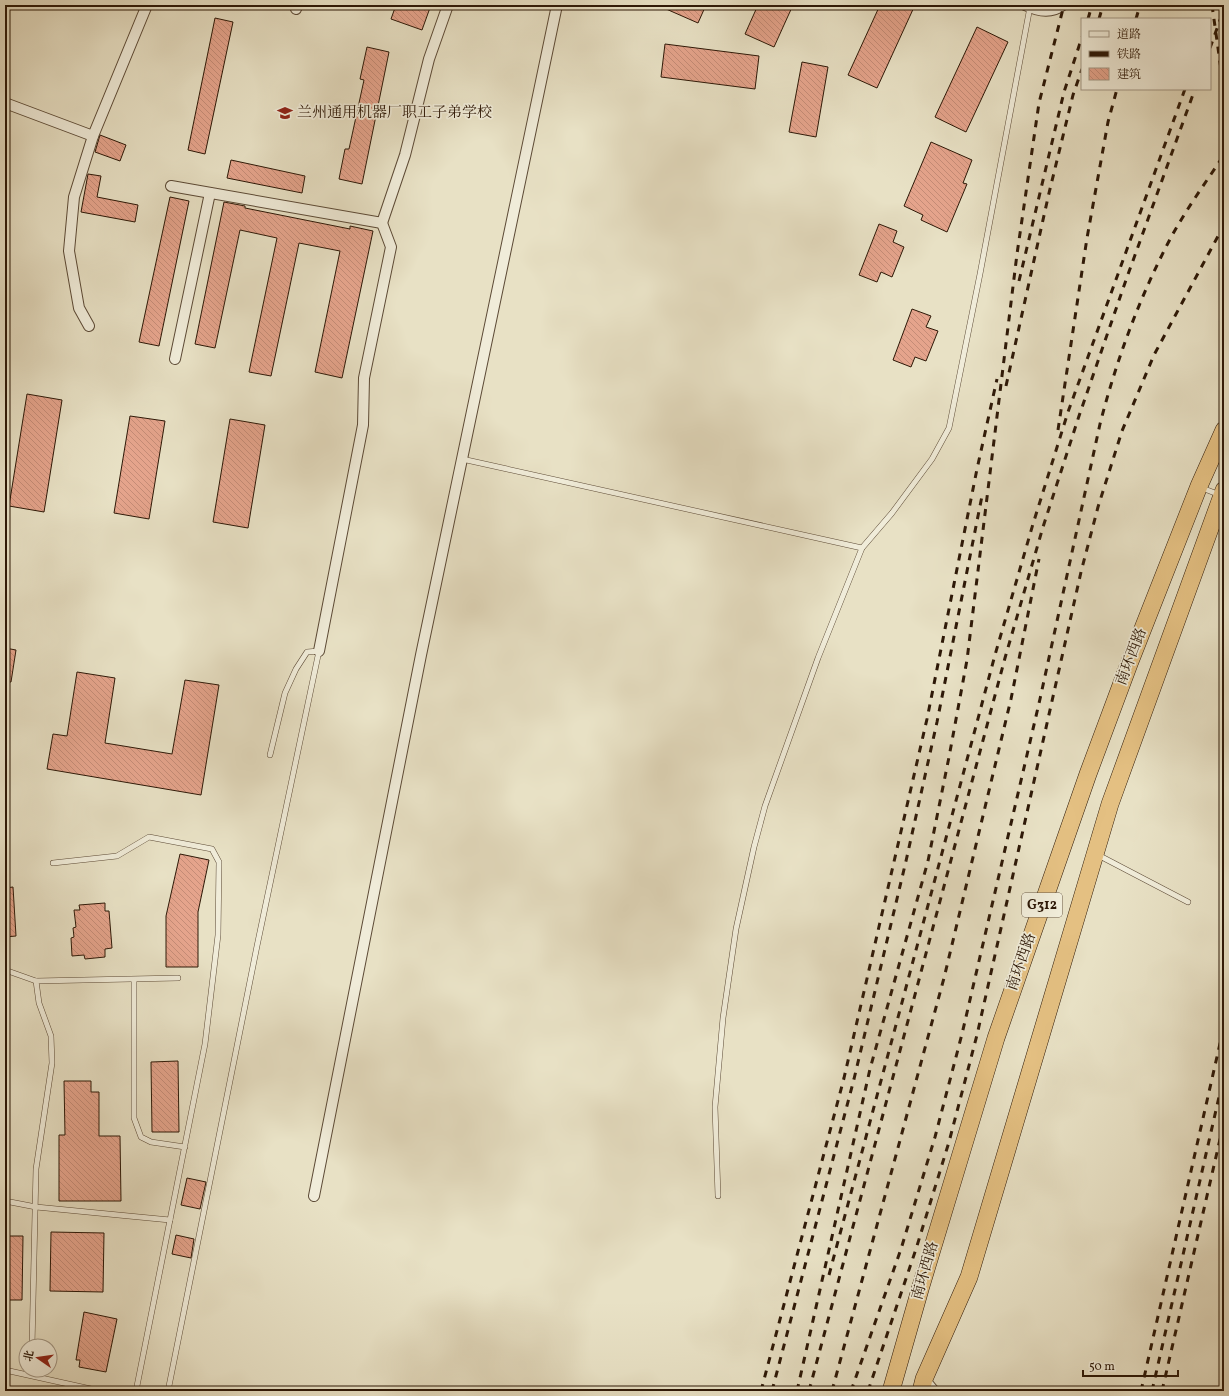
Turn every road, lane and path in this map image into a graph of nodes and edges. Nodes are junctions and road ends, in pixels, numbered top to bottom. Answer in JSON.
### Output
{"nodes":[{"id":1,"x":147,"y":5,"type":"edge"},
{"id":2,"x":448,"y":5,"type":"edge"},
{"id":3,"x":557,"y":5,"type":"edge"},
{"id":4,"x":1063,"y":5,"type":"edge"},
{"id":5,"x":1027,"y":6,"type":"edge"},
{"id":6,"x":5,"y":102,"type":"edge"},
{"id":7,"x":93,"y":136,"type":"junction"},
{"id":8,"x":171,"y":186,"type":"dead end"},
{"id":9,"x":210,"y":193,"type":"junction"},
{"id":10,"x":382,"y":224,"type":"junction"},
{"id":11,"x":89,"y":326,"type":"dead end"},
{"id":12,"x":175,"y":359,"type":"dead end"},
{"id":13,"x":1224,"y":430,"type":"edge"},
{"id":14,"x":462,"y":459,"type":"junction"},
{"id":15,"x":1199,"y":486,"type":"junction"},
{"id":16,"x":1223,"y":493,"type":"edge"},
{"id":17,"x":862,"y":548,"type":"junction"},
{"id":18,"x":319,"y":651,"type":"junction"},
{"id":19,"x":270,"y":755,"type":"dead end"},
{"id":20,"x":1096,"y":853,"type":"junction"},
{"id":21,"x":53,"y":863,"type":"dead end"},
{"id":22,"x":1188,"y":902,"type":"dead end"},
{"id":23,"x":5,"y":970,"type":"edge"},
{"id":24,"x":178,"y":978,"type":"dead end"},
{"id":25,"x":134,"y":980,"type":"junction"},
{"id":26,"x":36,"y":981,"type":"junction"},
{"id":27,"x":185,"y":1146,"type":"junction"},
{"id":28,"x":314,"y":1196,"type":"dead end"},
{"id":29,"x":718,"y":1196,"type":"dead end"},
{"id":30,"x":5,"y":1201,"type":"edge"},
{"id":31,"x":36,"y":1207,"type":"junction"},
{"id":32,"x":170,"y":1220,"type":"junction"},
{"id":33,"x":32,"y":1338,"type":"edge"},
{"id":34,"x":5,"y":1370,"type":"edge"},
{"id":35,"x":18,"y":1374,"type":"edge"},
{"id":36,"x":36,"y":1378,"type":"edge"},
{"id":37,"x":926,"y":1387,"type":"edge"},
{"id":38,"x":100,"y":1391,"type":"edge"},
{"id":39,"x":136,"y":1391,"type":"edge"},
{"id":40,"x":168,"y":1391,"type":"edge"},
{"id":41,"x":892,"y":1391,"type":"edge"}],
"edges":[{"from":1,"to":7,"type":"street"},
{"from":2,"to":10,"type":"street"},
{"from":3,"to":14,"type":"street"},
{"from":4,"to":5,"type":"street"},
{"from":5,"to":17,"type":"lane"},
{"from":6,"to":7,"type":"street"},
{"from":7,"to":11,"type":"street"},
{"from":8,"to":9,"type":"street"},
{"from":9,"to":10,"type":"street"},
{"from":9,"to":12,"type":"street"},
{"from":10,"to":18,"type":"street"},
{"from":13,"to":15,"type":"highway","name":"南环西路","number":"G312"},
{"from":14,"to":17,"type":"lane"},
{"from":14,"to":28,"type":"street"},
{"from":15,"to":16,"type":"lane"},
{"from":15,"to":41,"type":"highway","name":"南环西路","number":"G312"},
{"from":16,"to":20,"type":"highway","name":"南环西路","number":"G312"},
{"from":17,"to":29,"type":"lane"},
{"from":18,"to":19,"type":"lane"},
{"from":18,"to":40,"type":"lane"},
{"from":20,"to":22,"type":"lane"},
{"from":20,"to":37,"type":"highway","name":"南环西路","number":"G312"},
{"from":21,"to":27,"type":"lane"},
{"from":23,"to":26,"type":"lane"},
{"from":24,"to":25,"type":"lane"},
{"from":25,"to":26,"type":"lane"},
{"from":25,"to":27,"type":"lane"},
{"from":26,"to":31,"type":"lane"},
{"from":27,"to":32,"type":"lane"},
{"from":30,"to":31,"type":"lane"},
{"from":31,"to":32,"type":"lane"},
{"from":31,"to":33,"type":"lane"},
{"from":32,"to":39,"type":"lane"},
{"from":34,"to":35,"type":"lane"},
{"from":36,"to":38,"type":"lane"}]}
